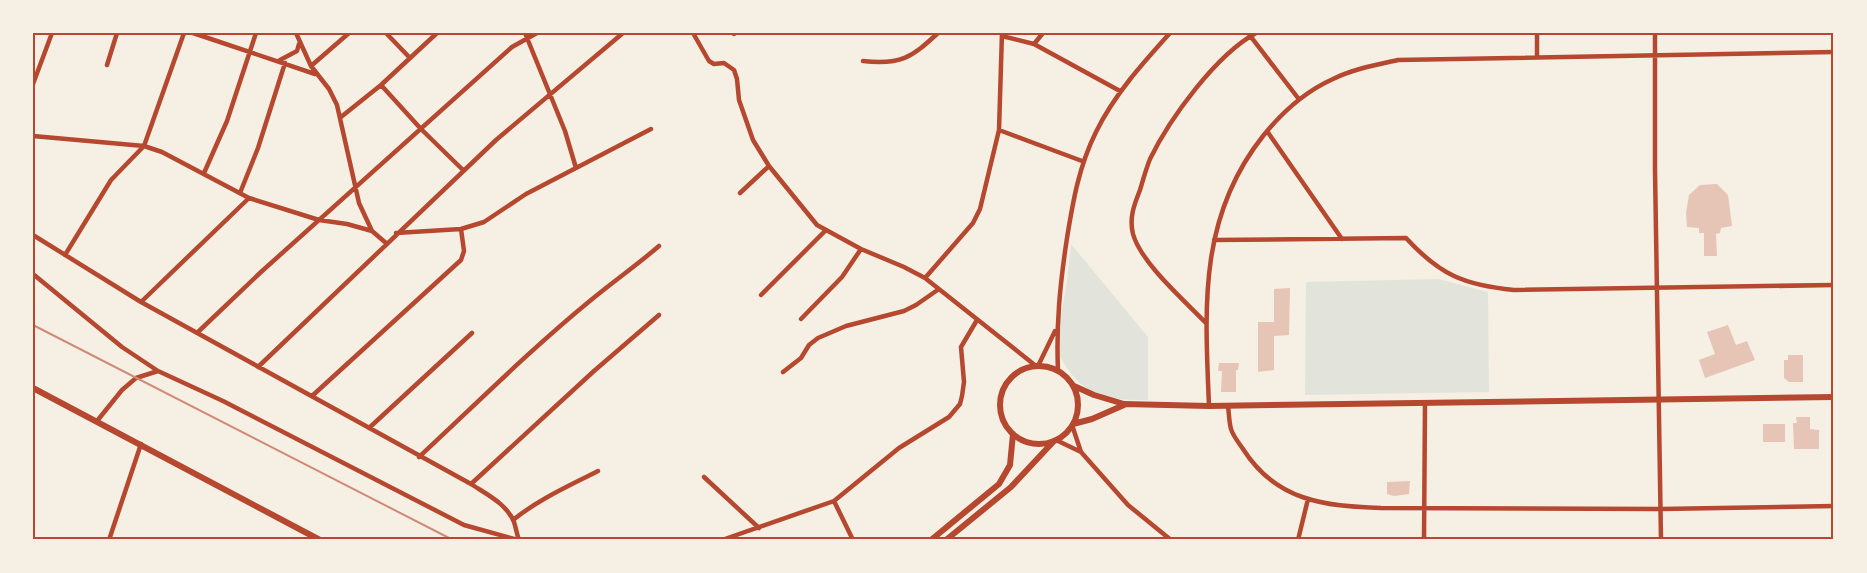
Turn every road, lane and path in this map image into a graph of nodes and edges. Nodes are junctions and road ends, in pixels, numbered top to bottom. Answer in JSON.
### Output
{"nodes":[{"id":1,"x":52,"y":33,"type":"edge"},
{"id":2,"x":117,"y":33,"type":"edge"},
{"id":3,"x":184,"y":33,"type":"edge"},
{"id":4,"x":193,"y":33,"type":"edge"},
{"id":5,"x":256,"y":33,"type":"edge"},
{"id":6,"x":349,"y":33,"type":"edge"},
{"id":7,"x":386,"y":33,"type":"edge"},
{"id":8,"x":437,"y":33,"type":"edge"},
{"id":9,"x":525,"y":33,"type":"edge"},
{"id":10,"x":537,"y":33,"type":"edge"},
{"id":11,"x":623,"y":33,"type":"edge"},
{"id":12,"x":693,"y":33,"type":"edge"},
{"id":13,"x":938,"y":33,"type":"edge"},
{"id":14,"x":1043,"y":33,"type":"edge"},
{"id":15,"x":1170,"y":33,"type":"edge"},
{"id":16,"x":1537,"y":33,"type":"edge"},
{"id":17,"x":1656,"y":33,"type":"edge"},
{"id":18,"x":1002,"y":34,"type":"edge"},
{"id":19,"x":1251,"y":34,"type":"edge"},
{"id":20,"x":297,"y":35,"type":"edge"},
{"id":21,"x":528,"y":39,"type":"junction"},
{"id":22,"x":1034,"y":44,"type":"junction"},
{"id":23,"x":249,"y":51,"type":"junction"},
{"id":24,"x":1834,"y":52,"type":"edge"},
{"id":25,"x":1537,"y":56,"type":"junction"},
{"id":26,"x":1656,"y":56,"type":"junction"},
{"id":27,"x":410,"y":58,"type":"junction"},
{"id":28,"x":279,"y":60,"type":"junction"},
{"id":29,"x":863,"y":61,"type":"dead end"},
{"id":30,"x":285,"y":63,"type":"junction"},
{"id":31,"x":107,"y":65,"type":"dead end"},
{"id":32,"x":311,"y":66,"type":"junction"},
{"id":33,"x":315,"y":74,"type":"junction"},
{"id":34,"x":33,"y":84,"type":"edge"},
{"id":35,"x":381,"y":85,"type":"junction"},
{"id":36,"x":1120,"y":91,"type":"junction"},
{"id":37,"x":550,"y":95,"type":"junction"},
{"id":38,"x":1298,"y":98,"type":"junction"},
{"id":39,"x":341,"y":117,"type":"junction"},
{"id":40,"x":421,"y":129,"type":"junction"},
{"id":41,"x":651,"y":129,"type":"dead end"},
{"id":42,"x":999,"y":130,"type":"junction"},
{"id":43,"x":1267,"y":131,"type":"junction"},
{"id":44,"x":33,"y":136,"type":"edge"},
{"id":45,"x":144,"y":146,"type":"junction"},
{"id":46,"x":1082,"y":161,"type":"junction"},
{"id":47,"x":769,"y":166,"type":"junction"},
{"id":48,"x":576,"y":168,"type":"junction"},
{"id":49,"x":464,"y":170,"type":"junction"},
{"id":50,"x":204,"y":173,"type":"junction"},
{"id":51,"x":356,"y":186,"type":"junction"},
{"id":52,"x":240,"y":193,"type":"junction"},
{"id":53,"x":740,"y":193,"type":"dead end"},
{"id":54,"x":249,"y":198,"type":"junction"},
{"id":55,"x":319,"y":220,"type":"junction"},
{"id":56,"x":461,"y":230,"type":"junction"},
{"id":57,"x":826,"y":230,"type":"junction"},
{"id":58,"x":372,"y":231,"type":"junction"},
{"id":59,"x":396,"y":233,"type":"junction"},
{"id":60,"x":33,"y":235,"type":"edge"},
{"id":61,"x":1342,"y":239,"type":"junction"},
{"id":62,"x":1214,"y":240,"type":"junction"},
{"id":63,"x":386,"y":243,"type":"junction"},
{"id":64,"x":659,"y":246,"type":"dead end"},
{"id":65,"x":861,"y":249,"type":"junction"},
{"id":66,"x":65,"y":255,"type":"junction"},
{"id":67,"x":33,"y":274,"type":"edge"},
{"id":68,"x":925,"y":278,"type":"junction"},
{"id":69,"x":1834,"y":285,"type":"edge"},
{"id":70,"x":1657,"y":288,"type":"junction"},
{"id":71,"x":939,"y":289,"type":"junction"},
{"id":72,"x":761,"y":295,"type":"dead end"},
{"id":73,"x":141,"y":302,"type":"junction"},
{"id":74,"x":659,"y":315,"type":"dead end"},
{"id":75,"x":801,"y":319,"type":"dead end"},
{"id":76,"x":977,"y":320,"type":"junction"},
{"id":77,"x":1206,"y":323,"type":"junction"},
{"id":78,"x":1057,"y":329,"type":"junction"},
{"id":79,"x":198,"y":332,"type":"junction"},
{"id":80,"x":472,"y":333,"type":"dead end"},
{"id":81,"x":1037,"y":366,"type":"junction"},
{"id":82,"x":258,"y":367,"type":"junction"},
{"id":83,"x":1058,"y":370,"type":"junction"},
{"id":84,"x":158,"y":371,"type":"junction"},
{"id":85,"x":783,"y":372,"type":"dead end"},
{"id":86,"x":1074,"y":386,"type":"junction"},
{"id":87,"x":33,"y":388,"type":"edge"},
{"id":88,"x":312,"y":396,"type":"junction"},
{"id":89,"x":1834,"y":397,"type":"edge"},
{"id":90,"x":1659,"y":400,"type":"junction"},
{"id":91,"x":1425,"y":403,"type":"junction"},
{"id":92,"x":1124,"y":404,"type":"junction"},
{"id":93,"x":1209,"y":406,"type":"junction"},
{"id":94,"x":1228,"y":406,"type":"junction"},
{"id":95,"x":97,"y":421,"type":"junction"},
{"id":96,"x":1073,"y":424,"type":"junction"},
{"id":97,"x":369,"y":428,"type":"junction"},
{"id":98,"x":1013,"y":434,"type":"junction"},
{"id":99,"x":1055,"y":440,"type":"junction"},
{"id":100,"x":141,"y":444,"type":"junction"},
{"id":101,"x":1081,"y":452,"type":"junction"},
{"id":102,"x":419,"y":457,"type":"junction"},
{"id":103,"x":598,"y":471,"type":"dead end"},
{"id":104,"x":704,"y":477,"type":"dead end"},
{"id":105,"x":471,"y":484,"type":"junction"},
{"id":106,"x":1308,"y":499,"type":"junction"},
{"id":107,"x":834,"y":501,"type":"junction"},
{"id":108,"x":1834,"y":506,"type":"edge"},
{"id":109,"x":1424,"y":509,"type":"junction"},
{"id":110,"x":1660,"y":509,"type":"junction"},
{"id":111,"x":513,"y":520,"type":"junction"},
{"id":112,"x":759,"y":528,"type":"junction"},
{"id":113,"x":109,"y":540,"type":"edge"},
{"id":114,"x":320,"y":540,"type":"edge"},
{"id":115,"x":519,"y":540,"type":"edge"},
{"id":116,"x":722,"y":540,"type":"edge"},
{"id":117,"x":853,"y":540,"type":"edge"},
{"id":118,"x":931,"y":540,"type":"edge"},
{"id":119,"x":946,"y":540,"type":"edge"},
{"id":120,"x":1171,"y":540,"type":"edge"},
{"id":121,"x":1298,"y":540,"type":"edge"},
{"id":122,"x":1424,"y":540,"type":"edge"},
{"id":123,"x":1661,"y":540,"type":"edge"}],
"edges":[{"from":1,"to":34,"type":"street"},
{"from":2,"to":31,"type":"street"},
{"from":3,"to":45,"type":"street"},
{"from":4,"to":23,"type":"street"},
{"from":5,"to":23,"type":"street"},
{"from":6,"to":32,"type":"street"},
{"from":7,"to":27,"type":"street"},
{"from":8,"to":27,"type":"street"},
{"from":9,"to":21,"type":"street"},
{"from":10,"to":21,"type":"street"},
{"from":11,"to":37,"type":"street"},
{"from":12,"to":47,"type":"street"},
{"from":13,"to":29,"type":"street"},
{"from":14,"to":22,"type":"street"},
{"from":15,"to":36,"type":"street"},
{"from":16,"to":25,"type":"street"},
{"from":17,"to":26,"type":"street"},
{"from":18,"to":22,"type":"street"},
{"from":18,"to":42,"type":"street"},
{"from":19,"to":38,"type":"street"},
{"from":19,"to":77,"type":"street"},
{"from":20,"to":28,"type":"street"},
{"from":20,"to":32,"type":"street"},
{"from":21,"to":37,"type":"street"},
{"from":21,"to":40,"type":"street"},
{"from":22,"to":36,"type":"street"},
{"from":23,"to":28,"type":"street"},
{"from":23,"to":50,"type":"street"},
{"from":24,"to":26,"type":"street"},
{"from":25,"to":26,"type":"street"},
{"from":25,"to":38,"type":"street"},
{"from":26,"to":70,"type":"street"},
{"from":27,"to":35,"type":"street"},
{"from":28,"to":30,"type":"street"},
{"from":30,"to":33,"type":"street"},
{"from":30,"to":52,"type":"street"},
{"from":32,"to":33,"type":"street"},
{"from":33,"to":39,"type":"street"},
{"from":35,"to":39,"type":"street"},
{"from":35,"to":40,"type":"street"},
{"from":36,"to":46,"type":"street"},
{"from":37,"to":48,"type":"street"},
{"from":37,"to":49,"type":"street"},
{"from":38,"to":43,"type":"street"},
{"from":39,"to":51,"type":"street"},
{"from":40,"to":49,"type":"street"},
{"from":40,"to":51,"type":"street"},
{"from":41,"to":48,"type":"street"},
{"from":42,"to":46,"type":"street"},
{"from":42,"to":68,"type":"street"},
{"from":43,"to":61,"type":"street"},
{"from":43,"to":62,"type":"street"},
{"from":44,"to":45,"type":"street"},
{"from":45,"to":50,"type":"street"},
{"from":45,"to":66,"type":"street"},
{"from":46,"to":78,"type":"street"},
{"from":47,"to":53,"type":"street"},
{"from":47,"to":57,"type":"street"},
{"from":48,"to":56,"type":"street"},
{"from":49,"to":59,"type":"street"},
{"from":50,"to":52,"type":"street"},
{"from":51,"to":55,"type":"street"},
{"from":51,"to":58,"type":"street"},
{"from":52,"to":54,"type":"street"},
{"from":54,"to":55,"type":"street"},
{"from":54,"to":73,"type":"street"},
{"from":55,"to":58,"type":"street"},
{"from":55,"to":79,"type":"street"},
{"from":56,"to":59,"type":"street"},
{"from":56,"to":88,"type":"street"},
{"from":57,"to":65,"type":"street"},
{"from":57,"to":72,"type":"street"},
{"from":58,"to":63,"type":"street"},
{"from":59,"to":63,"type":"street"},
{"from":60,"to":66,"type":"street"},
{"from":61,"to":62,"type":"street"},
{"from":61,"to":70,"type":"street"},
{"from":62,"to":77,"type":"street"},
{"from":63,"to":82,"type":"street"},
{"from":64,"to":102,"type":"street"},
{"from":65,"to":68,"type":"street"},
{"from":65,"to":75,"type":"street"},
{"from":66,"to":73,"type":"street"},
{"from":67,"to":84,"type":"street"},
{"from":68,"to":71,"type":"street"},
{"from":69,"to":70,"type":"street"},
{"from":70,"to":90,"type":"street"},
{"from":71,"to":76,"type":"street"},
{"from":71,"to":85,"type":"street"},
{"from":73,"to":79,"type":"street"},
{"from":74,"to":105,"type":"street"},
{"from":76,"to":81,"type":"street"},
{"from":76,"to":107,"type":"street"},
{"from":77,"to":93,"type":"street"},
{"from":78,"to":81,"type":"street"},
{"from":78,"to":83,"type":"street"},
{"from":79,"to":82,"type":"street"},
{"from":80,"to":97,"type":"street"},
{"from":81,"to":83,"type":"street"},
{"from":81,"to":98,"type":"street"},
{"from":82,"to":88,"type":"street"},
{"from":83,"to":86,"type":"street"},
{"from":84,"to":95,"type":"street"},
{"from":84,"to":115,"type":"street"},
{"from":86,"to":92,"type":"street"},
{"from":86,"to":96,"type":"street"},
{"from":87,"to":95,"type":"street"},
{"from":88,"to":97,"type":"street"},
{"from":89,"to":90,"type":"street"},
{"from":90,"to":91,"type":"street"},
{"from":90,"to":110,"type":"street"},
{"from":91,"to":94,"type":"street"},
{"from":91,"to":109,"type":"street"},
{"from":92,"to":93,"type":"street"},
{"from":92,"to":96,"type":"street"},
{"from":93,"to":94,"type":"street"},
{"from":94,"to":106,"type":"street"},
{"from":95,"to":100,"type":"street"},
{"from":96,"to":99,"type":"street"},
{"from":96,"to":101,"type":"street"},
{"from":97,"to":102,"type":"street"},
{"from":98,"to":99,"type":"street"},
{"from":98,"to":118,"type":"street"},
{"from":99,"to":101,"type":"street"},
{"from":99,"to":119,"type":"street"},
{"from":100,"to":113,"type":"street"},
{"from":100,"to":114,"type":"street"},
{"from":101,"to":120,"type":"street"},
{"from":102,"to":105,"type":"street"},
{"from":103,"to":111,"type":"street"},
{"from":104,"to":112,"type":"street"},
{"from":105,"to":111,"type":"street"},
{"from":106,"to":109,"type":"street"},
{"from":106,"to":121,"type":"street"},
{"from":107,"to":112,"type":"street"},
{"from":107,"to":117,"type":"street"},
{"from":108,"to":110,"type":"street"},
{"from":109,"to":110,"type":"street"},
{"from":109,"to":122,"type":"street"},
{"from":110,"to":123,"type":"street"},
{"from":111,"to":115,"type":"street"},
{"from":112,"to":116,"type":"street"}]}
